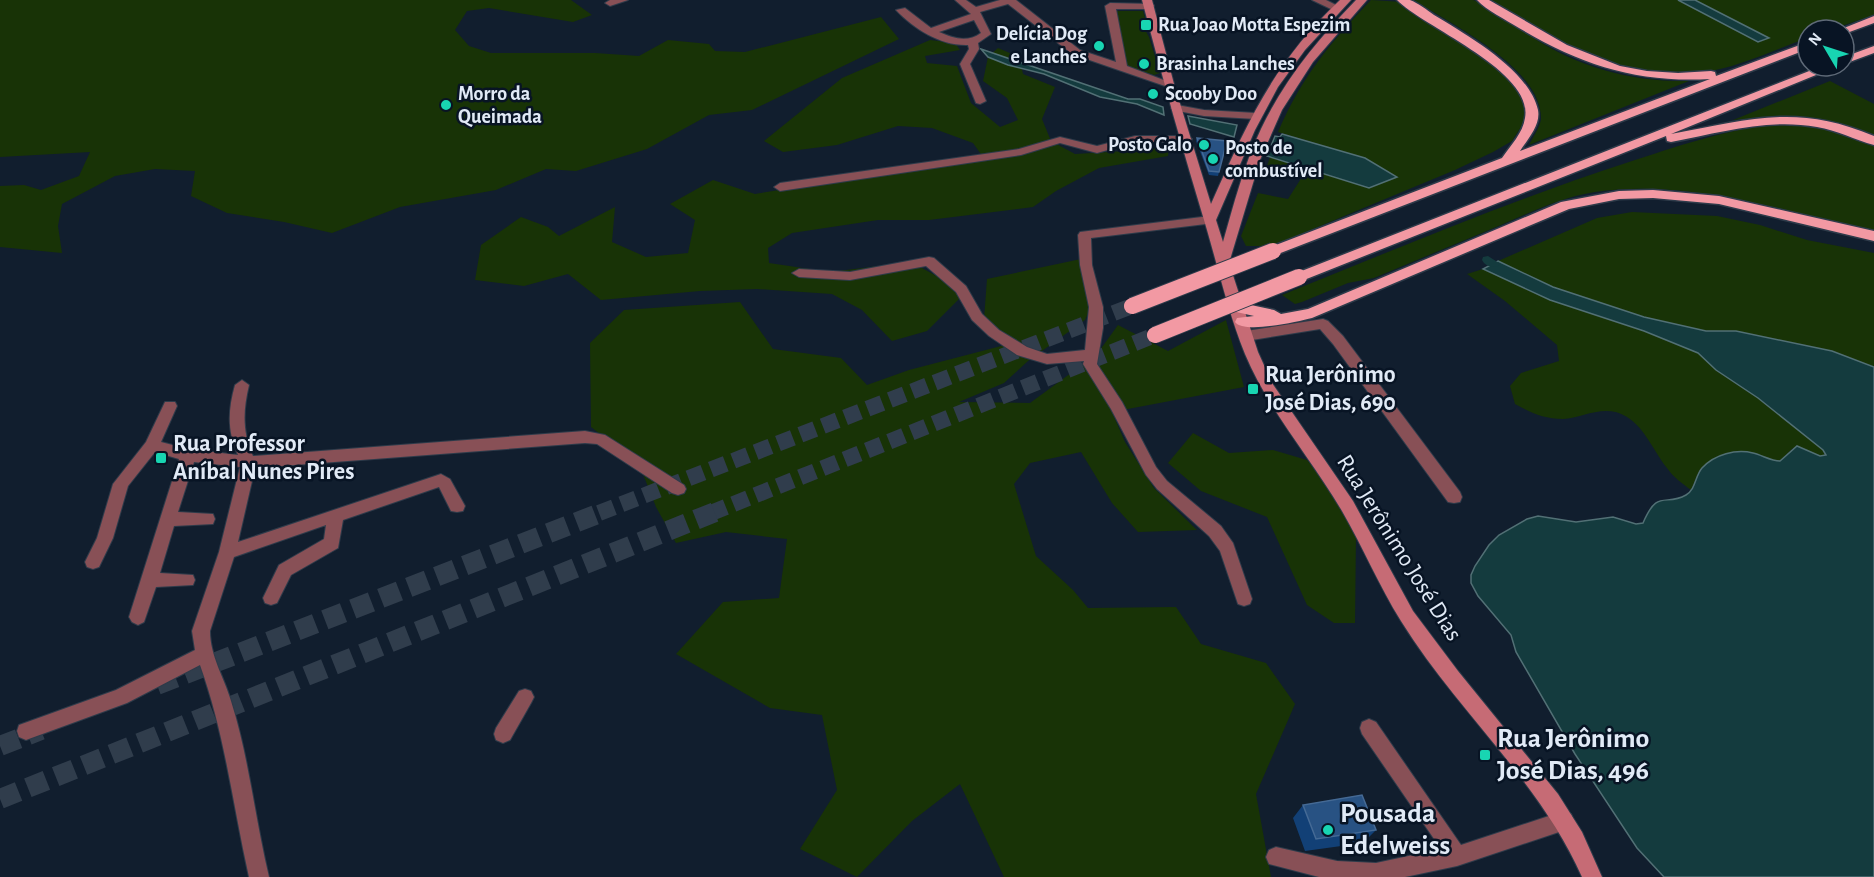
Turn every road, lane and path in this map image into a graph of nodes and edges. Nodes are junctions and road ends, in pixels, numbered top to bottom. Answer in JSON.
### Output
{"nodes":[{"id":1,"x":623,"y":0,"type":"edge"},
{"id":2,"x":960,"y":0,"type":"edge"},
{"id":3,"x":1010,"y":0,"type":"edge"},
{"id":4,"x":1317,"y":0,"type":"edge"},
{"id":5,"x":1362,"y":0,"type":"edge"},
{"id":6,"x":1402,"y":0,"type":"edge"},
{"id":7,"x":1482,"y":0,"type":"edge"},
{"id":8,"x":610,"y":3,"type":"dead end"},
{"id":9,"x":1106,"y":3,"type":"edge"},
{"id":10,"x":1148,"y":3,"type":"edge"},
{"id":11,"x":1342,"y":4,"type":"edge"},
{"id":12,"x":901,"y":10,"type":"dead end"},
{"id":13,"x":974,"y":13,"type":"junction"},
{"id":14,"x":1874,"y":19,"type":"edge"},
{"id":15,"x":1856,"y":26,"type":"edge"},
{"id":16,"x":1316,"y":31,"type":"junction"},
{"id":17,"x":930,"y":32,"type":"junction"},
{"id":18,"x":1329,"y":34,"type":"junction"},
{"id":19,"x":973,"y":43,"type":"junction"},
{"id":20,"x":1874,"y":49,"type":"edge"},
{"id":21,"x":1796,"y":50,"type":"edge"},
{"id":22,"x":1856,"y":56,"type":"edge"},
{"id":23,"x":1122,"y":68,"type":"junction"},
{"id":24,"x":1736,"y":72,"type":"junction"},
{"id":25,"x":1802,"y":78,"type":"edge"},
{"id":26,"x":1169,"y":84,"type":"junction"},
{"id":27,"x":980,"y":101,"type":"dead end"},
{"id":28,"x":1177,"y":108,"type":"junction"},
{"id":29,"x":1256,"y":116,"type":"junction"},
{"id":30,"x":1186,"y":139,"type":"junction"},
{"id":31,"x":1874,"y":141,"type":"edge"},
{"id":32,"x":1635,"y":145,"type":"junction"},
{"id":33,"x":1507,"y":160,"type":"junction"},
{"id":34,"x":780,"y":187,"type":"dead end"},
{"id":35,"x":1210,"y":220,"type":"junction"},
{"id":36,"x":1234,"y":225,"type":"junction"},
{"id":37,"x":1874,"y":236,"type":"edge"},
{"id":38,"x":1223,"y":262,"type":"junction"},
{"id":39,"x":799,"y":273,"type":"dead end"},
{"id":40,"x":1132,"y":306,"type":"tunnel mouth"},
{"id":41,"x":1312,"y":313,"type":"junction"},
{"id":42,"x":1241,"y":322,"type":"junction"},
{"id":43,"x":1323,"y":324,"type":"junction"},
{"id":44,"x":1155,"y":335,"type":"tunnel mouth"},
{"id":45,"x":1090,"y":355,"type":"junction"},
{"id":46,"x":242,"y":385,"type":"dead end"},
{"id":47,"x":170,"y":406,"type":"dead end"},
{"id":48,"x":152,"y":445,"type":"junction"},
{"id":49,"x":188,"y":455,"type":"junction"},
{"id":50,"x":249,"y":462,"type":"junction"},
{"id":51,"x":678,"y":489,"type":"dead end"},
{"id":52,"x":1454,"y":497,"type":"dead end"},
{"id":53,"x":457,"y":506,"type":"dead end"},
{"id":54,"x":334,"y":518,"type":"junction"},
{"id":55,"x":168,"y":519,"type":"junction"},
{"id":56,"x":207,"y":519,"type":"dead end"},
{"id":57,"x":227,"y":552,"type":"junction"},
{"id":58,"x":93,"y":562,"type":"dead end"},
{"id":59,"x":150,"y":580,"type":"junction"},
{"id":60,"x":187,"y":580,"type":"dead end"},
{"id":61,"x":271,"y":598,"type":"dead end"},
{"id":62,"x":1244,"y":599,"type":"dead end"},
{"id":63,"x":138,"y":617,"type":"dead end"},
{"id":64,"x":206,"y":654,"type":"junction"},
{"id":65,"x":525,"y":698,"type":"dead end"},
{"id":66,"x":1369,"y":728,"type":"dead end"},
{"id":67,"x":26,"y":731,"type":"tunnel mouth"},
{"id":68,"x":503,"y":734,"type":"dead end"},
{"id":69,"x":1564,"y":821,"type":"junction"},
{"id":70,"x":1457,"y":856,"type":"junction"},
{"id":71,"x":1276,"y":857,"type":"dead end"},
{"id":72,"x":259,"y":877,"type":"edge"},
{"id":73,"x":1592,"y":877,"type":"edge"}],
"edges":[{"from":1,"to":8,"type":"street"},
{"from":2,"to":13,"type":"street"},
{"from":3,"to":13,"type":"street"},
{"from":3,"to":23,"type":"street"},
{"from":4,"to":11,"type":"street"},
{"from":5,"to":18,"type":"main road"},
{"from":6,"to":33,"type":"highway"},
{"from":7,"to":24,"type":"highway"},
{"from":9,"to":10,"type":"street"},
{"from":9,"to":23,"type":"street"},
{"from":10,"to":26,"type":"main road","name":"Rua Jerônimo José Dias"},
{"from":11,"to":16,"type":"main road"},
{"from":12,"to":17,"type":"street"},
{"from":13,"to":17,"type":"street"},
{"from":13,"to":19,"type":"street"},
{"from":14,"to":15,"type":"highway"},
{"from":16,"to":18,"type":"main road"},
{"from":16,"to":29,"type":"main road"},
{"from":17,"to":19,"type":"street"},
{"from":18,"to":36,"type":"main road"},
{"from":19,"to":27,"type":"street"},
{"from":20,"to":22,"type":"highway"},
{"from":21,"to":24,"type":"highway"},
{"from":23,"to":26,"type":"street"},
{"from":24,"to":33,"type":"highway"},
{"from":25,"to":32,"type":"highway"},
{"from":26,"to":28,"type":"main road","name":"Rua Jerônimo José Dias"},
{"from":28,"to":29,"type":"street"},
{"from":28,"to":30,"type":"main road","name":"Rua Jerônimo José Dias"},
{"from":29,"to":35,"type":"main road"},
{"from":30,"to":34,"type":"street"},
{"from":30,"to":35,"type":"main road","name":"Rua Jerônimo José Dias"},
{"from":31,"to":32,"type":"highway"},
{"from":32,"to":44,"type":"highway","bridge":true},
{"from":33,"to":40,"type":"highway","bridge":true},
{"from":35,"to":36,"type":"main road"},
{"from":35,"to":38,"type":"main road","name":"Rua Jerônimo José Dias"},
{"from":35,"to":45,"type":"street"},
{"from":36,"to":38,"type":"main road"},
{"from":37,"to":41,"type":"highway"},
{"from":38,"to":42,"type":"main road","name":"Rua Jerônimo José Dias"},
{"from":39,"to":45,"type":"street"},
{"from":41,"to":42,"type":"highway"},
{"from":41,"to":43,"type":"street"},
{"from":42,"to":43,"type":"street"},
{"from":42,"to":69,"type":"main road","name":"Rua Jerônimo José Dias"},
{"from":43,"to":52,"type":"street"},
{"from":45,"to":62,"type":"street"},
{"from":46,"to":50,"type":"street"},
{"from":47,"to":48,"type":"street"},
{"from":48,"to":49,"type":"street"},
{"from":48,"to":58,"type":"street"},
{"from":49,"to":50,"type":"street"},
{"from":49,"to":55,"type":"street"},
{"from":50,"to":51,"type":"street"},
{"from":50,"to":57,"type":"street"},
{"from":53,"to":54,"type":"street"},
{"from":54,"to":57,"type":"street"},
{"from":54,"to":61,"type":"street"},
{"from":55,"to":56,"type":"street"},
{"from":55,"to":59,"type":"street"},
{"from":57,"to":64,"type":"street"},
{"from":59,"to":60,"type":"street"},
{"from":59,"to":63,"type":"street"},
{"from":64,"to":67,"type":"street"},
{"from":64,"to":72,"type":"street"},
{"from":65,"to":68,"type":"street"},
{"from":66,"to":70,"type":"street"},
{"from":69,"to":70,"type":"street"},
{"from":69,"to":73,"type":"main road","name":"Rua Jerônimo José Dias"},
{"from":70,"to":71,"type":"street"}]}
